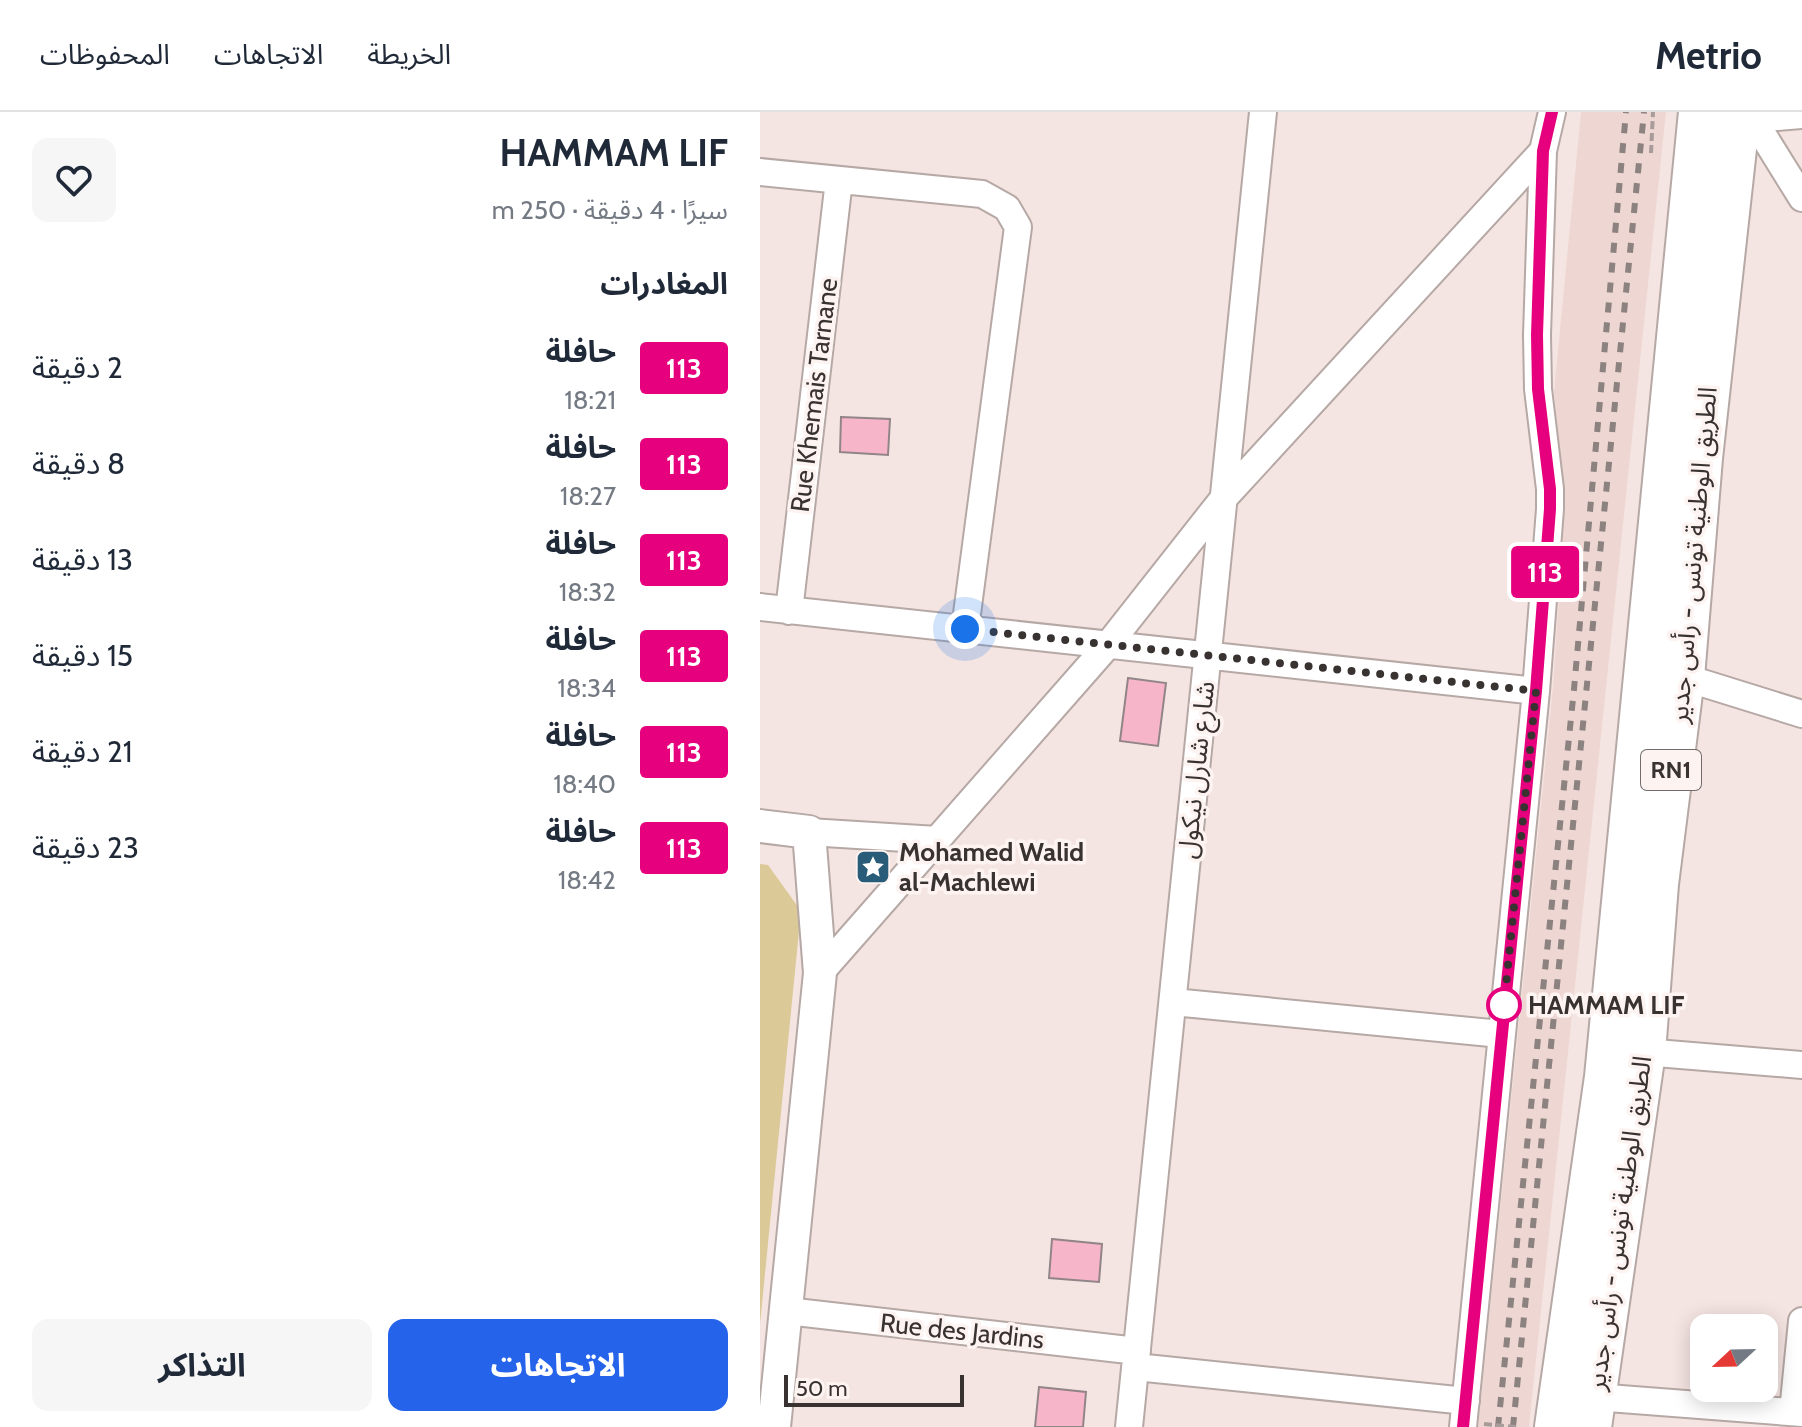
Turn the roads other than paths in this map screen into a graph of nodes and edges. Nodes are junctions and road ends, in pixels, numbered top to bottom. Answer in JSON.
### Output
{"nodes":[{"id":1,"x":1263,"y":112,"type":"edge"},
{"id":2,"x":1552,"y":112,"type":"edge"},
{"id":3,"x":1727,"y":115,"type":"edge"},
{"id":4,"x":1802,"y":115,"type":"edge"},
{"id":5,"x":1543,"y":151,"type":"junction"},
{"id":6,"x":760,"y":172,"type":"edge"},
{"id":7,"x":839,"y":180,"type":"junction"},
{"id":8,"x":1802,"y":198,"type":"edge"},
{"id":9,"x":1223,"y":499,"type":"junction"},
{"id":10,"x":760,"y":607,"type":"edge"},
{"id":11,"x":789,"y":611,"type":"junction"},
{"id":12,"x":965,"y":629,"type":"junction"},
{"id":13,"x":1108,"y":645,"type":"junction"},
{"id":14,"x":1208,"y":656,"type":"junction"},
{"id":15,"x":1683,"y":677,"type":"junction"},
{"id":16,"x":1536,"y":691,"type":"junction"},
{"id":17,"x":1802,"y":714,"type":"edge"},
{"id":18,"x":760,"y":826,"type":"edge"},
{"id":19,"x":809,"y":832,"type":"junction"},
{"id":20,"x":937,"y":840,"type":"junction"},
{"id":21,"x":820,"y":973,"type":"junction"},
{"id":22,"x":1173,"y":1002,"type":"junction"},
{"id":23,"x":1501,"y":1034,"type":"junction"},
{"id":24,"x":1644,"y":1052,"type":"junction"},
{"id":25,"x":1802,"y":1065,"type":"edge"},
{"id":26,"x":787,"y":1311,"type":"junction"},
{"id":27,"x":1802,"y":1321,"type":"edge"},
{"id":28,"x":1136,"y":1359,"type":"junction"},
{"id":29,"x":1575,"y":1411,"type":"edge"},
{"id":30,"x":1798,"y":1412,"type":"edge"},
{"id":31,"x":1471,"y":1417,"type":"edge"},
{"id":32,"x":774,"y":1427,"type":"edge"},
{"id":33,"x":1129,"y":1427,"type":"edge"}],
"edges":[{"from":1,"to":9,"type":"street","name":"شارع شارل نيكول"},
{"from":2,"to":5,"type":"street"},
{"from":3,"to":4,"type":"street"},
{"from":3,"to":8,"type":"street"},
{"from":3,"to":15,"type":"highway","name":"الطريق الوطنية تونس - رأس جدير","number":"RN1"},
{"from":3,"to":29,"type":"highway","name":"الطريق الوطنية تونس - رأس جدير","number":"RN1"},
{"from":5,"to":9,"type":"street"},
{"from":5,"to":16,"type":"street"},
{"from":6,"to":7,"type":"street"},
{"from":7,"to":11,"type":"street","name":"Rue Khemais Tarnane"},
{"from":7,"to":12,"type":"street"},
{"from":9,"to":13,"type":"street"},
{"from":9,"to":14,"type":"street","name":"شارع شارل نيكول"},
{"from":10,"to":11,"type":"street"},
{"from":11,"to":12,"type":"street"},
{"from":12,"to":13,"type":"street"},
{"from":13,"to":14,"type":"street"},
{"from":13,"to":20,"type":"street"},
{"from":14,"to":16,"type":"street"},
{"from":14,"to":22,"type":"street","name":"شارع شارل نيكول"},
{"from":15,"to":17,"type":"street"},
{"from":15,"to":24,"type":"highway","name":"الطريق الوطنية تونس - رأس جدير","number":"RN1"},
{"from":16,"to":23,"type":"street"},
{"from":18,"to":19,"type":"street"},
{"from":19,"to":20,"type":"street"},
{"from":19,"to":21,"type":"street"},
{"from":20,"to":21,"type":"street"},
{"from":21,"to":26,"type":"street"},
{"from":22,"to":23,"type":"street"},
{"from":22,"to":28,"type":"street","name":"شارع شارل نيكول"},
{"from":23,"to":31,"type":"street"},
{"from":24,"to":25,"type":"street"},
{"from":24,"to":29,"type":"highway","name":"الطريق الوطنية تونس - رأس جدير","number":"RN1"},
{"from":26,"to":28,"type":"street","name":"Rue des Jardins"},
{"from":26,"to":32,"type":"street"},
{"from":27,"to":30,"type":"street"},
{"from":28,"to":31,"type":"street","name":"Rue des Jardins"},
{"from":28,"to":33,"type":"street","name":"شارع شارل نيكول"},
{"from":29,"to":30,"type":"street"}]}
